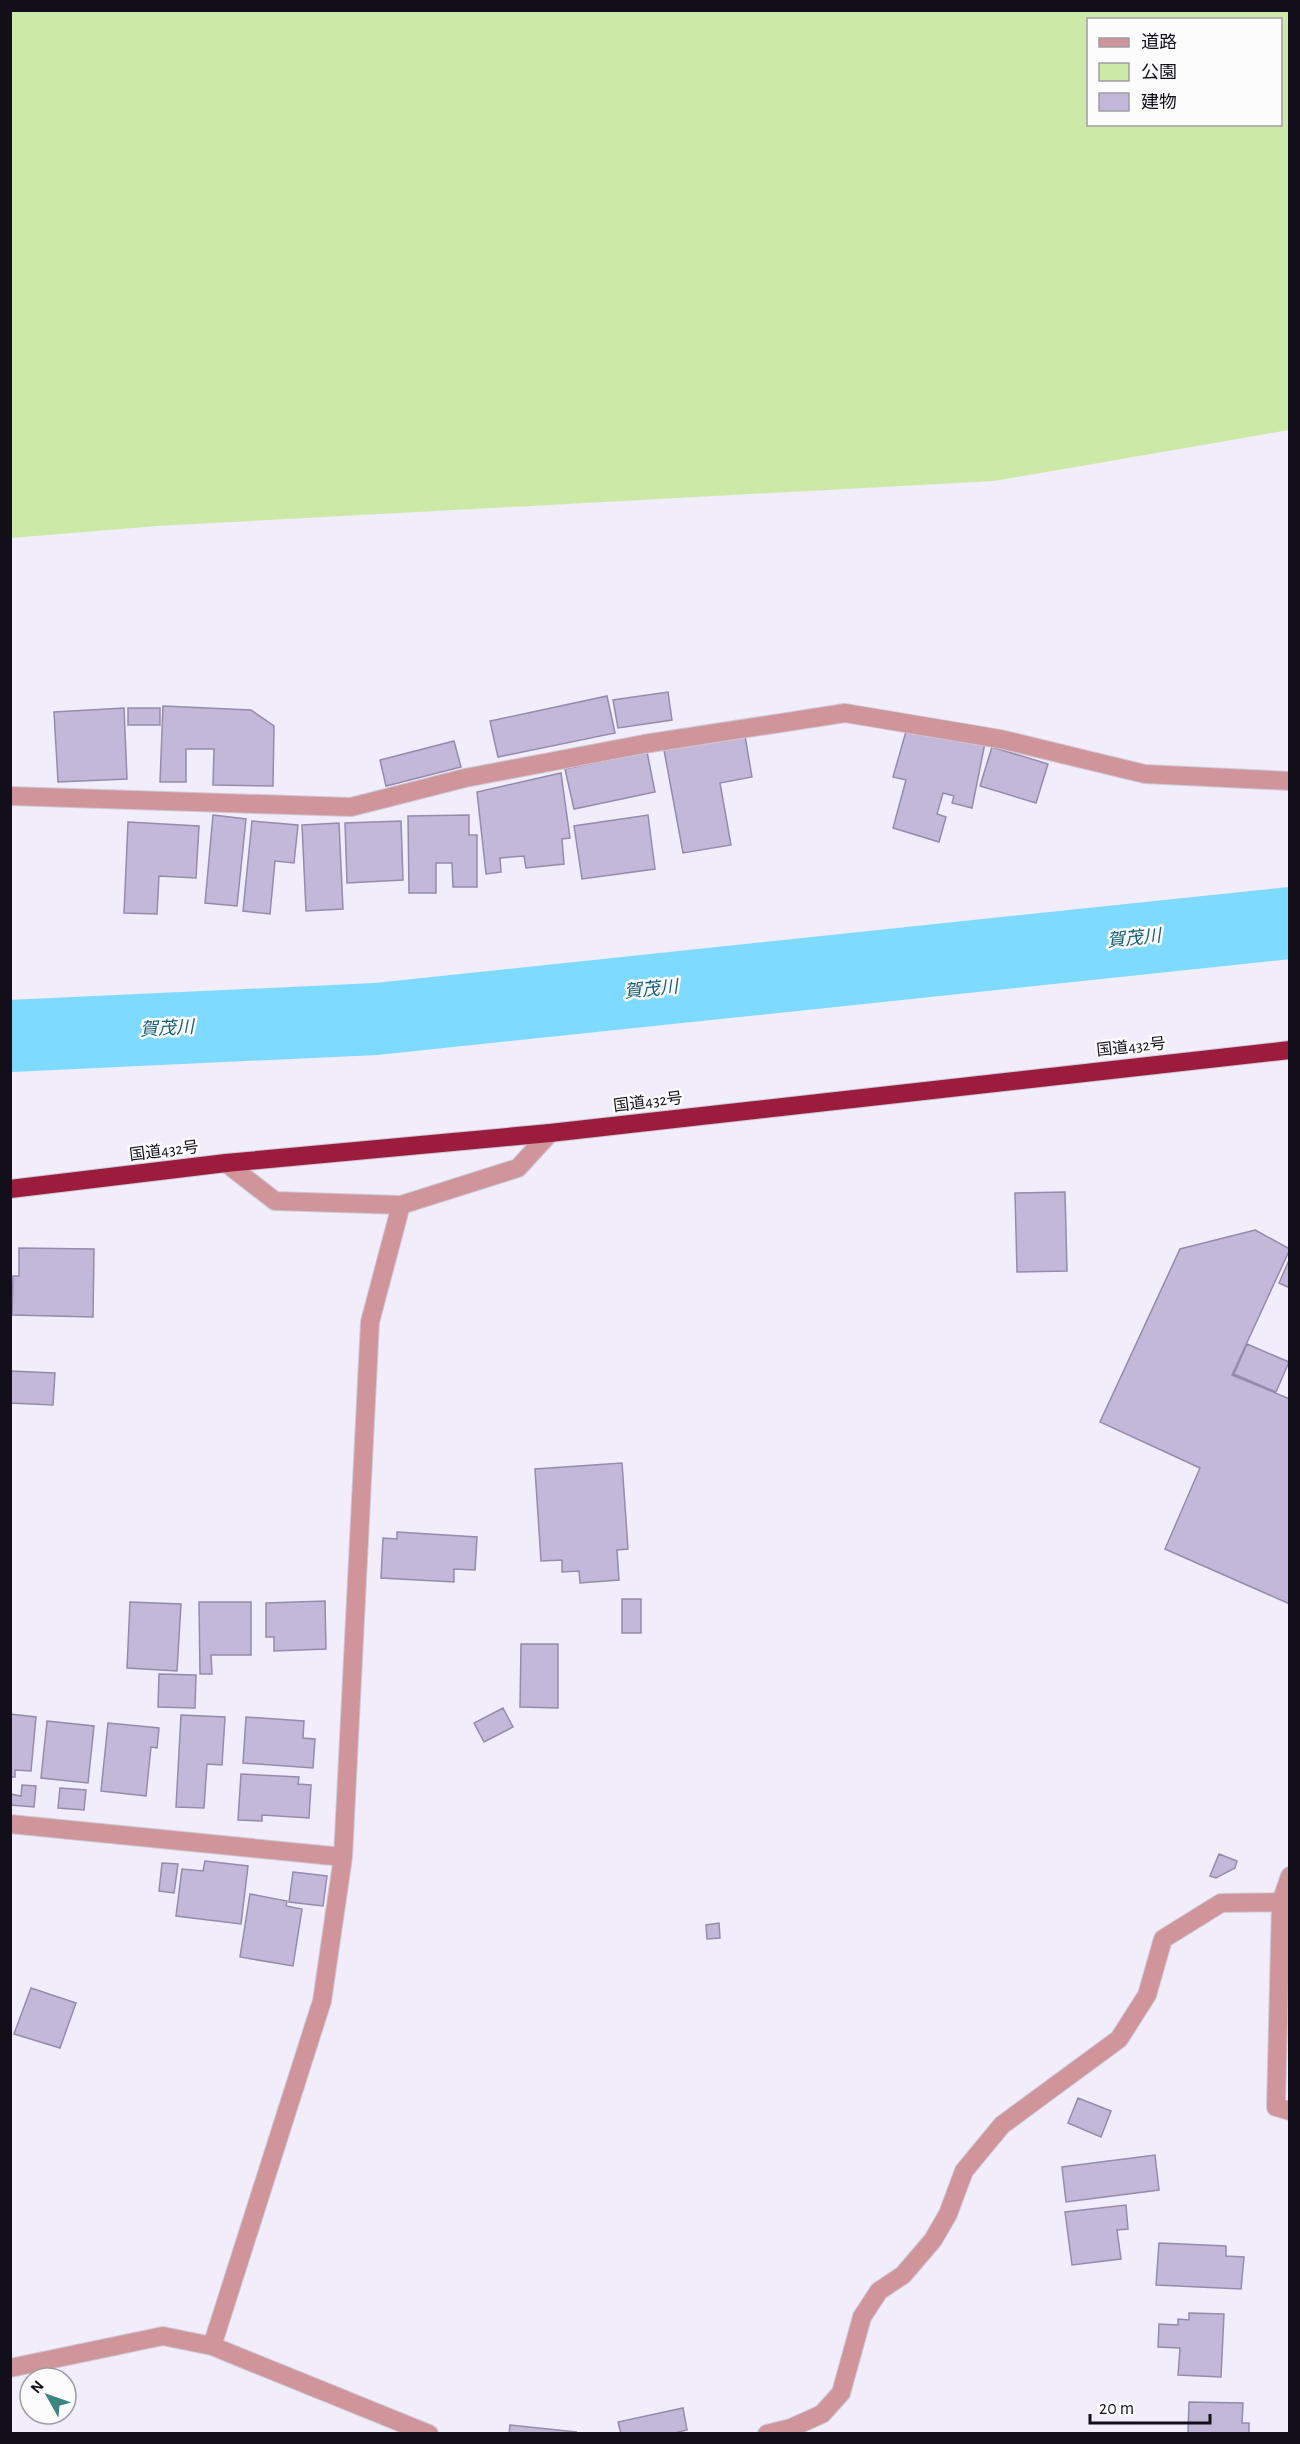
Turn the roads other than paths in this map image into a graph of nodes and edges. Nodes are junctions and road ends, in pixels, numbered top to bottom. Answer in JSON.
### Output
{"nodes":[{"id":1,"x":1290,"y":781,"type":"edge"},
{"id":2,"x":10,"y":796,"type":"edge"},
{"id":3,"x":1290,"y":1050,"type":"edge"},
{"id":4,"x":550,"y":1133,"type":"junction"},
{"id":5,"x":226,"y":1163,"type":"junction"},
{"id":6,"x":10,"y":1189,"type":"edge"},
{"id":7,"x":400,"y":1205,"type":"junction"},
{"id":8,"x":10,"y":1824,"type":"edge"},
{"id":9,"x":343,"y":1857,"type":"junction"},
{"id":10,"x":1290,"y":1876,"type":"edge"},
{"id":11,"x":1281,"y":1902,"type":"junction"},
{"id":12,"x":1290,"y":2112,"type":"edge"},
{"id":13,"x":212,"y":2346,"type":"junction"},
{"id":14,"x":10,"y":2368,"type":"edge"},
{"id":15,"x":429,"y":2433,"type":"edge"},
{"id":16,"x":767,"y":2433,"type":"edge"}],
"edges":[{"from":1,"to":2,"type":"street"},
{"from":3,"to":4,"type":"highway","name":"国道432号"},
{"from":4,"to":5,"type":"highway","name":"国道432号"},
{"from":4,"to":7,"type":"street"},
{"from":5,"to":6,"type":"highway","name":"国道432号"},
{"from":5,"to":7,"type":"street"},
{"from":7,"to":9,"type":"street"},
{"from":8,"to":9,"type":"street"},
{"from":9,"to":13,"type":"street"},
{"from":10,"to":11,"type":"street"},
{"from":11,"to":12,"type":"street"},
{"from":11,"to":16,"type":"street"},
{"from":13,"to":14,"type":"street"},
{"from":13,"to":15,"type":"street"}]}
